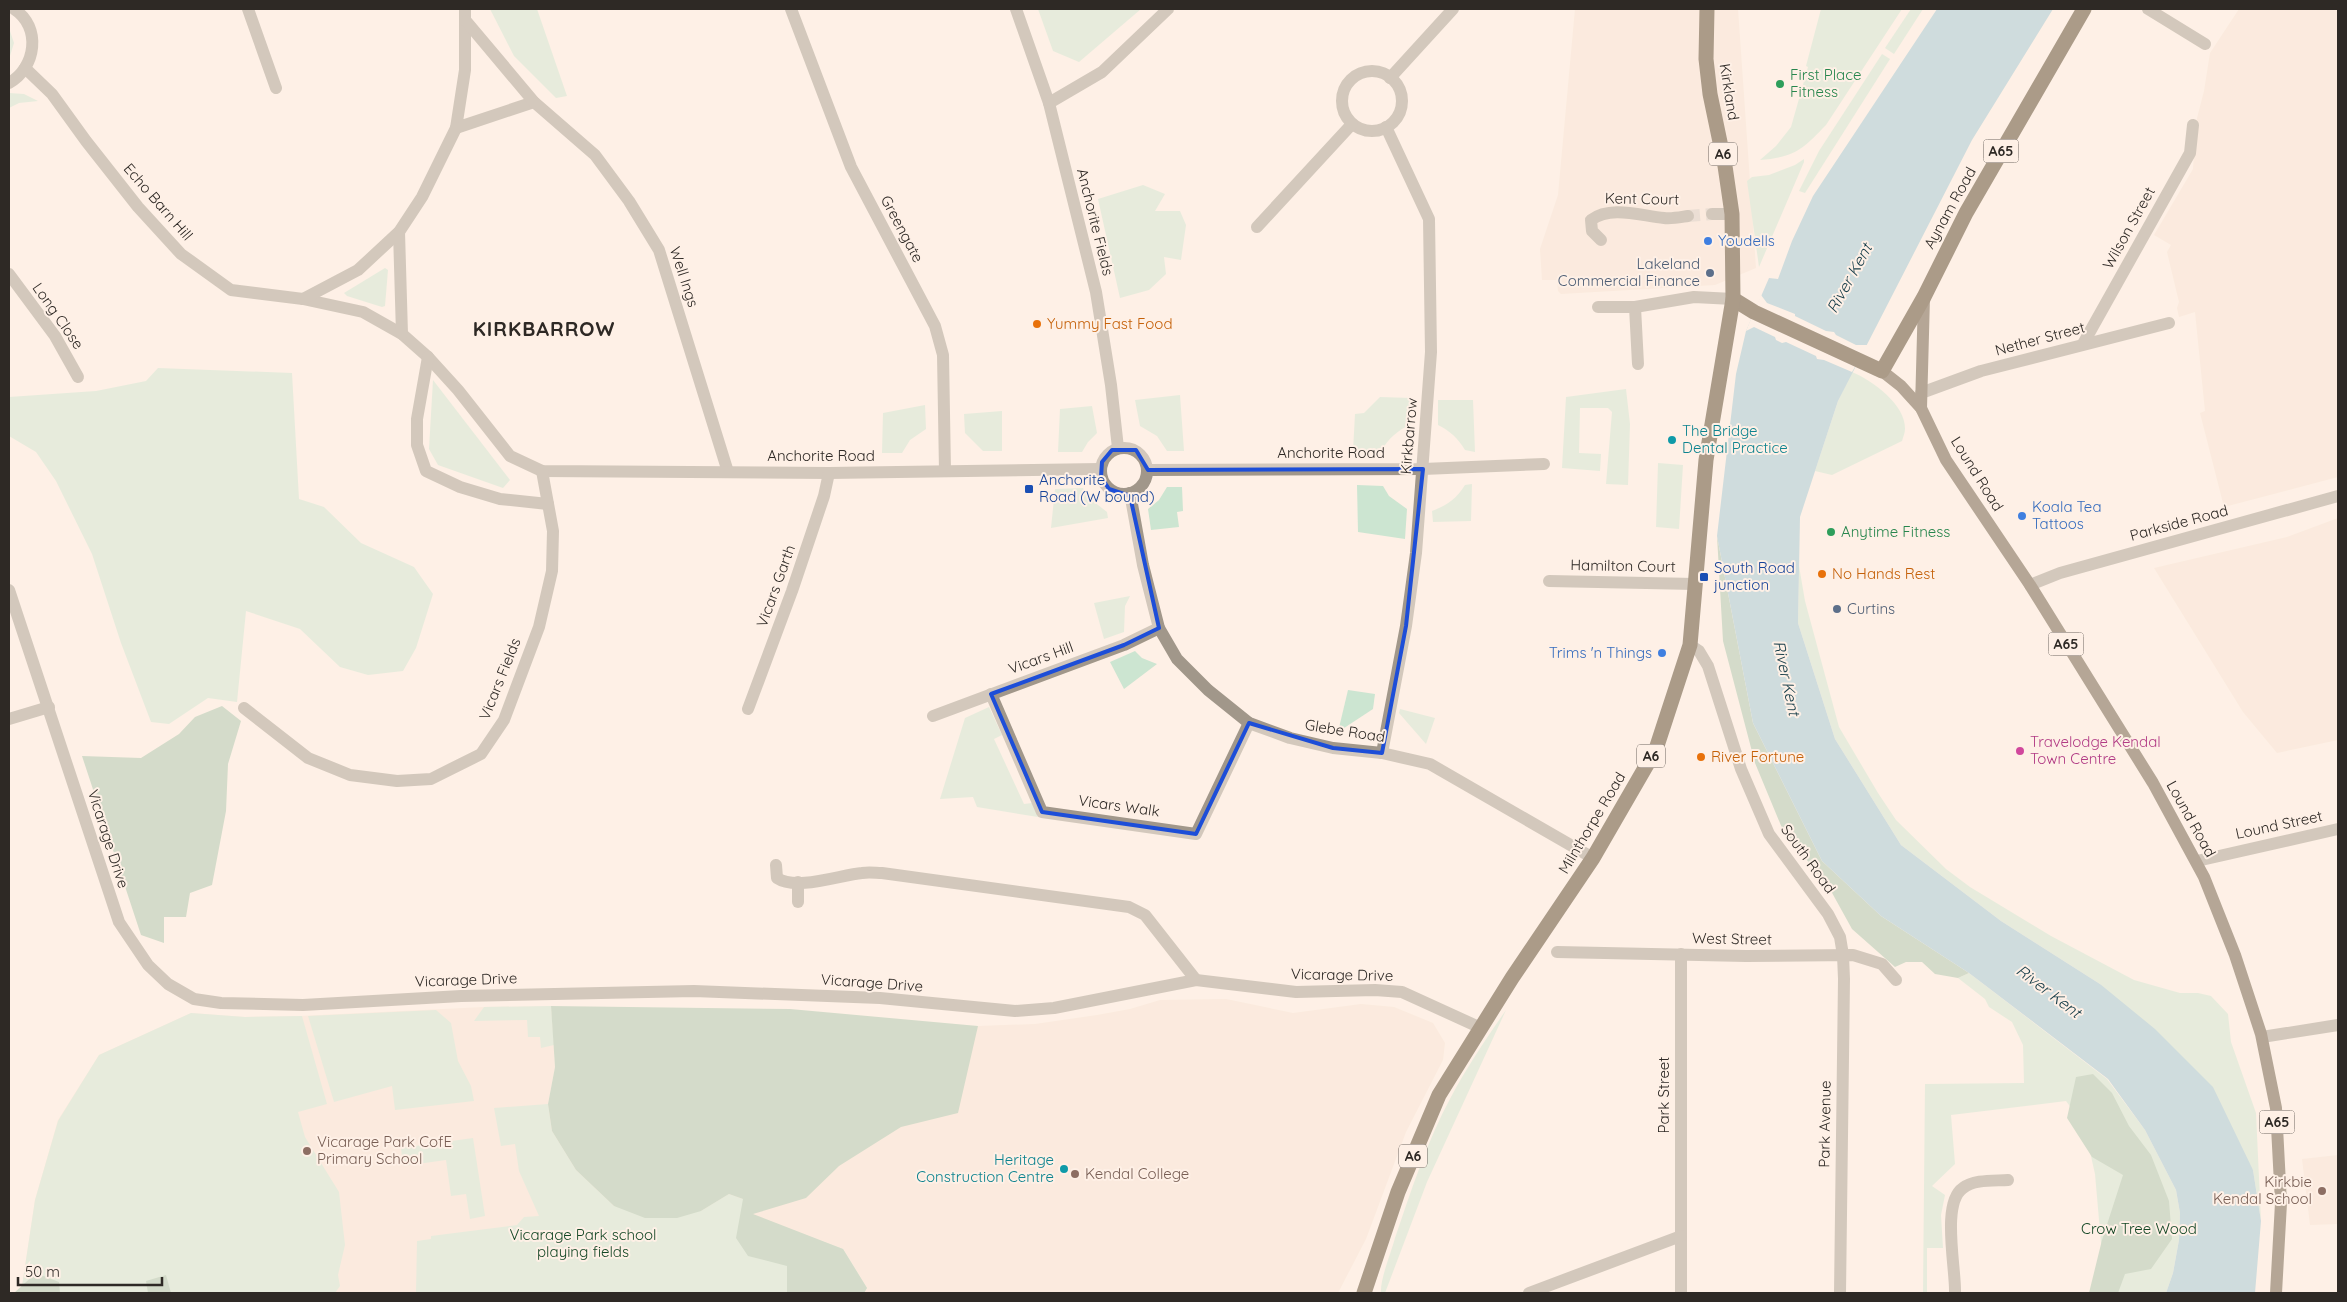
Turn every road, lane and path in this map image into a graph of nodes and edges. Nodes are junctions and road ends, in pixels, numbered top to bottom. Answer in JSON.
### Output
{"nodes":[{"id":1,"x":248,"y":9,"type":"edge"},
{"id":2,"x":792,"y":9,"type":"edge"},
{"id":3,"x":1016,"y":9,"type":"edge"},
{"id":4,"x":1168,"y":9,"type":"edge"},
{"id":5,"x":1453,"y":9,"type":"edge"},
{"id":6,"x":1707,"y":9,"type":"edge"},
{"id":7,"x":2084,"y":9,"type":"edge"},
{"id":8,"x":2148,"y":9,"type":"edge"},
{"id":9,"x":18,"y":10,"type":"edge"},
{"id":10,"x":466,"y":15,"type":"edge"},
{"id":11,"x":2205,"y":44,"type":"dead end"},
{"id":12,"x":25,"y":68,"type":"junction"},
{"id":13,"x":1390,"y":78,"type":"junction"},
{"id":14,"x":9,"y":83,"type":"edge"},
{"id":15,"x":276,"y":88,"type":"dead end"},
{"id":16,"x":534,"y":102,"type":"junction"},
{"id":17,"x":1049,"y":103,"type":"junction"},
{"id":18,"x":1352,"y":124,"type":"junction"},
{"id":19,"x":2192,"y":125,"type":"dead end"},
{"id":20,"x":1386,"y":127,"type":"junction"},
{"id":21,"x":456,"y":128,"type":"junction"},
{"id":22,"x":1712,"y":214,"type":"tunnel mouth"},
{"id":23,"x":1732,"y":214,"type":"junction"},
{"id":24,"x":1688,"y":216,"type":"tunnel mouth"},
{"id":25,"x":1257,"y":227,"type":"dead end"},
{"id":26,"x":399,"y":232,"type":"junction"},
{"id":27,"x":1601,"y":240,"type":"dead end"},
{"id":28,"x":9,"y":274,"type":"edge"},
{"id":29,"x":1924,"y":296,"type":"junction"},
{"id":30,"x":303,"y":299,"type":"junction"},
{"id":31,"x":1732,"y":299,"type":"junction"},
{"id":32,"x":1598,"y":307,"type":"dead end"},
{"id":33,"x":1635,"y":307,"type":"junction"},
{"id":34,"x":2169,"y":323,"type":"dead end"},
{"id":35,"x":402,"y":334,"type":"junction"},
{"id":36,"x":2083,"y":344,"type":"junction"},
{"id":37,"x":428,"y":357,"type":"junction"},
{"id":38,"x":1638,"y":364,"type":"dead end"},
{"id":39,"x":1882,"y":371,"type":"junction"},
{"id":40,"x":78,"y":377,"type":"dead end"},
{"id":41,"x":1921,"y":393,"type":"junction"},
{"id":42,"x":1921,"y":408,"type":"junction"},
{"id":43,"x":1118,"y":448,"type":"junction"},
{"id":44,"x":1544,"y":464,"type":"dead end"},
{"id":45,"x":1423,"y":469,"type":"junction"},
{"id":46,"x":1100,"y":470,"type":"junction"},
{"id":47,"x":1148,"y":470,"type":"junction"},
{"id":48,"x":542,"y":471,"type":"junction"},
{"id":49,"x":945,"y":471,"type":"junction"},
{"id":50,"x":728,"y":472,"type":"junction"},
{"id":51,"x":828,"y":473,"type":"junction"},
{"id":52,"x":1130,"y":493,"type":"junction"},
{"id":53,"x":2338,"y":496,"type":"edge"},
{"id":54,"x":548,"y":504,"type":"junction"},
{"id":55,"x":1549,"y":581,"type":"dead end"},
{"id":56,"x":1695,"y":584,"type":"junction"},
{"id":57,"x":2030,"y":585,"type":"junction"},
{"id":58,"x":9,"y":590,"type":"edge"},
{"id":59,"x":1159,"y":628,"type":"junction"},
{"id":60,"x":1690,"y":645,"type":"junction"},
{"id":61,"x":991,"y":694,"type":"junction"},
{"id":62,"x":49,"y":707,"type":"junction"},
{"id":63,"x":244,"y":708,"type":"dead end"},
{"id":64,"x":748,"y":709,"type":"dead end"},
{"id":65,"x":933,"y":716,"type":"dead end"},
{"id":66,"x":9,"y":719,"type":"edge"},
{"id":67,"x":1249,"y":723,"type":"junction"},
{"id":68,"x":1382,"y":753,"type":"junction"},
{"id":69,"x":2338,"y":829,"type":"edge"},
{"id":70,"x":1593,"y":858,"type":"junction"},
{"id":71,"x":2197,"y":861,"type":"junction"},
{"id":72,"x":776,"y":865,"type":"dead end"},
{"id":73,"x":798,"y":882,"type":"junction"},
{"id":74,"x":798,"y":902,"type":"dead end"},
{"id":75,"x":1557,"y":952,"type":"dead end"},
{"id":76,"x":1681,"y":954,"type":"junction"},
{"id":77,"x":1844,"y":955,"type":"junction"},
{"id":78,"x":1196,"y":980,"type":"junction"},
{"id":79,"x":1896,"y":980,"type":"dead end"},
{"id":80,"x":2338,"y":1025,"type":"edge"},
{"id":81,"x":1481,"y":1028,"type":"junction"},
{"id":82,"x":2262,"y":1037,"type":"junction"},
{"id":83,"x":2008,"y":1180,"type":"dead end"},
{"id":84,"x":1681,"y":1236,"type":"junction"},
{"id":85,"x":1364,"y":1293,"type":"edge"},
{"id":86,"x":1529,"y":1293,"type":"edge"},
{"id":87,"x":1681,"y":1293,"type":"edge"},
{"id":88,"x":1840,"y":1293,"type":"edge"},
{"id":89,"x":1955,"y":1293,"type":"edge"},
{"id":90,"x":2276,"y":1293,"type":"edge"}],
"edges":[{"from":1,"to":15,"type":"street"},
{"from":2,"to":49,"type":"street","name":"Greengate"},
{"from":3,"to":17,"type":"street","name":"Anchorite Fields"},
{"from":4,"to":17,"type":"street"},
{"from":5,"to":13,"type":"street"},
{"from":6,"to":23,"type":"highway","name":"Kirkland","number":"A6"},
{"from":7,"to":29,"type":"highway","name":"Aynam Road","number":"A65"},
{"from":8,"to":11,"type":"street"},
{"from":9,"to":12,"type":"street"},
{"from":10,"to":16,"type":"street","name":"Well Ings"},
{"from":10,"to":21,"type":"street","name":"Well Ings"},
{"from":12,"to":14,"type":"street"},
{"from":12,"to":30,"type":"street","name":"Echo Barn Hill"},
{"from":13,"to":18,"type":"street"},
{"from":13,"to":20,"type":"street"},
{"from":16,"to":21,"type":"street"},
{"from":16,"to":50,"type":"street","name":"Well Ings"},
{"from":17,"to":43,"type":"street","name":"Anchorite Fields"},
{"from":18,"to":20,"type":"street"},
{"from":18,"to":25,"type":"street"},
{"from":19,"to":36,"type":"street","name":"Wilson Street"},
{"from":20,"to":45,"type":"street","name":"Kirkbarrow"},
{"from":21,"to":26,"type":"street","name":"Well Ings"},
{"from":22,"to":23,"type":"street"},
{"from":23,"to":31,"type":"highway","name":"Kirkland","number":"A6"},
{"from":24,"to":27,"type":"street","name":"Kent Court"},
{"from":26,"to":30,"type":"street"},
{"from":26,"to":35,"type":"street"},
{"from":28,"to":40,"type":"street","name":"Long Close"},
{"from":29,"to":39,"type":"highway","name":"Aynam Road","number":"A65"},
{"from":29,"to":41,"type":"main road","name":"Aynam Road","number":"A65"},
{"from":30,"to":35,"type":"street","name":"Echo Barn Hill"},
{"from":31,"to":33,"type":"street"},
{"from":31,"to":39,"type":"highway","number":"A65"},
{"from":31,"to":56,"type":"highway","name":"Milnthorpe Road","number":"A6"},
{"from":32,"to":33,"type":"street"},
{"from":33,"to":38,"type":"street"},
{"from":34,"to":36,"type":"street","name":"Nether Street"},
{"from":35,"to":37,"type":"street","name":"Echo Barn Hill"},
{"from":36,"to":41,"type":"street","name":"Nether Street"},
{"from":37,"to":48,"type":"street","name":"Echo Barn Hill"},
{"from":37,"to":54,"type":"street"},
{"from":39,"to":42,"type":"main road","name":"Lound Road","number":"A65"},
{"from":41,"to":42,"type":"main road","name":"Aynam Road","number":"A65"},
{"from":42,"to":57,"type":"main road","name":"Lound Road","number":"A65"},
{"from":43,"to":46,"type":"street"},
{"from":43,"to":47,"type":"street"},
{"from":44,"to":45,"type":"street","name":"Anchorite Road"},
{"from":45,"to":47,"type":"street","name":"Anchorite Road"},
{"from":45,"to":68,"type":"street","name":"Kirkbarrow"},
{"from":46,"to":49,"type":"street","name":"Anchorite Road"},
{"from":46,"to":52,"type":"street"},
{"from":47,"to":52,"type":"street"},
{"from":48,"to":50,"type":"street","name":"Anchorite Road"},
{"from":48,"to":54,"type":"street","name":"Vicars Fields"},
{"from":49,"to":51,"type":"street","name":"Anchorite Road"},
{"from":50,"to":51,"type":"street","name":"Anchorite Road"},
{"from":51,"to":64,"type":"street","name":"Vicars Garth"},
{"from":52,"to":59,"type":"street","name":"Glebe Road"},
{"from":53,"to":57,"type":"street","name":"Parkside Road"},
{"from":54,"to":63,"type":"street","name":"Vicars Fields"},
{"from":55,"to":56,"type":"street","name":"Hamilton Court"},
{"from":56,"to":60,"type":"highway","name":"Milnthorpe Road","number":"A6"},
{"from":57,"to":71,"type":"main road","name":"Lound Road","number":"A65"},
{"from":58,"to":62,"type":"street","name":"Vicarage Drive"},
{"from":59,"to":61,"type":"street","name":"Vicars Hill"},
{"from":59,"to":67,"type":"street","name":"Glebe Road"},
{"from":60,"to":70,"type":"highway","name":"Milnthorpe Road","number":"A6"},
{"from":60,"to":77,"type":"street","name":"South Road"},
{"from":61,"to":65,"type":"street","name":"Vicars Hill"},
{"from":61,"to":67,"type":"street","name":"Vicars Walk"},
{"from":62,"to":66,"type":"street"},
{"from":62,"to":78,"type":"street","name":"Vicarage Drive"},
{"from":67,"to":68,"type":"street","name":"Glebe Road"},
{"from":68,"to":70,"type":"street","name":"Glebe Road"},
{"from":69,"to":71,"type":"street","name":"Lound Street"},
{"from":70,"to":81,"type":"highway","name":"Milnthorpe Road","number":"A6"},
{"from":71,"to":82,"type":"main road","name":"Lound Road","number":"A65"},
{"from":72,"to":73,"type":"street"},
{"from":73,"to":74,"type":"street"},
{"from":73,"to":78,"type":"street"},
{"from":75,"to":76,"type":"street","name":"West Street"},
{"from":76,"to":77,"type":"street","name":"West Street"},
{"from":76,"to":84,"type":"street","name":"Park Street"},
{"from":77,"to":79,"type":"street","name":"West Street"},
{"from":77,"to":88,"type":"street","name":"Park Avenue"},
{"from":78,"to":81,"type":"street","name":"Vicarage Drive"},
{"from":80,"to":82,"type":"street"},
{"from":81,"to":85,"type":"highway","name":"Milnthorpe Road","number":"A6"},
{"from":82,"to":90,"type":"main road","name":"Lound Road","number":"A65"},
{"from":83,"to":89,"type":"street"},
{"from":84,"to":86,"type":"street"},
{"from":84,"to":87,"type":"street","name":"Park Street"}]}
